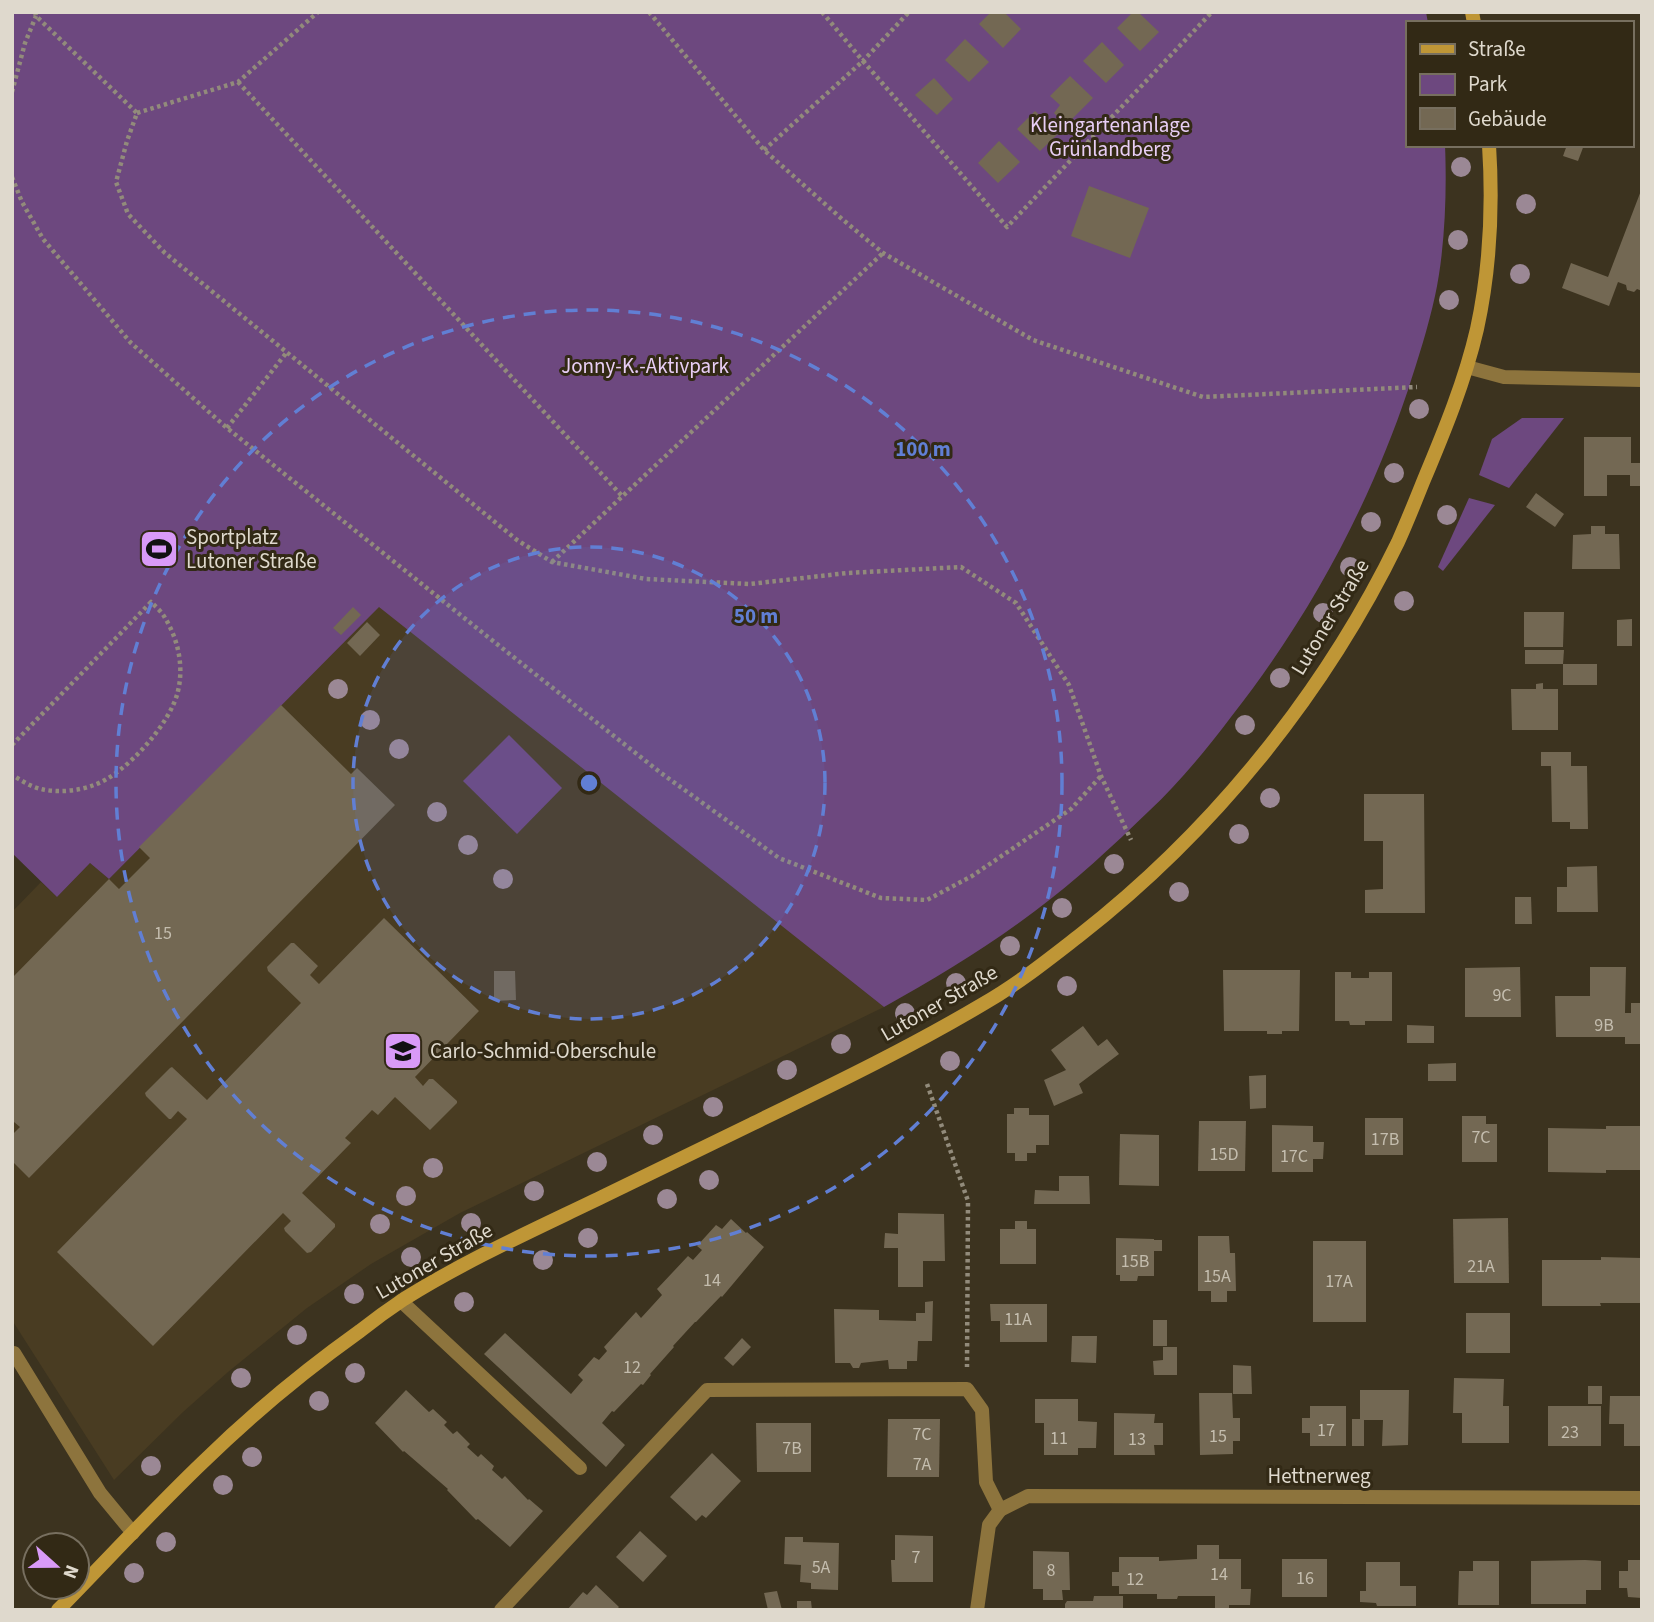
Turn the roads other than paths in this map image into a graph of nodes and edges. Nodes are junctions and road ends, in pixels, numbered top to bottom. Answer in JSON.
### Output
{"nodes":[{"id":1,"x":1489,"y":147,"type":"edge"},
{"id":2,"x":1467,"y":367,"type":"junction"},
{"id":3,"x":1642,"y":380,"type":"edge"},
{"id":4,"x":401,"y":1301,"type":"junction"},
{"id":5,"x":14,"y":1353,"type":"edge"},
{"id":6,"x":580,"y":1468,"type":"dead end"},
{"id":7,"x":1642,"y":1498,"type":"edge"},
{"id":8,"x":1000,"y":1510,"type":"junction"},
{"id":9,"x":133,"y":1533,"type":"junction"},
{"id":10,"x":58,"y":1610,"type":"edge"},
{"id":11,"x":501,"y":1610,"type":"edge"},
{"id":12,"x":977,"y":1610,"type":"edge"}],
"edges":[{"from":1,"to":2,"type":"street","name":"Lutoner Straße"},
{"from":2,"to":3,"type":"street"},
{"from":2,"to":4,"type":"street","name":"Lutoner Straße"},
{"from":4,"to":6,"type":"street"},
{"from":4,"to":9,"type":"street","name":"Lutoner Straße"},
{"from":5,"to":9,"type":"street"},
{"from":7,"to":8,"type":"street","name":"Hettnerweg"},
{"from":8,"to":11,"type":"street"},
{"from":8,"to":12,"type":"street"},
{"from":9,"to":10,"type":"street","name":"Lutoner Straße"}]}
